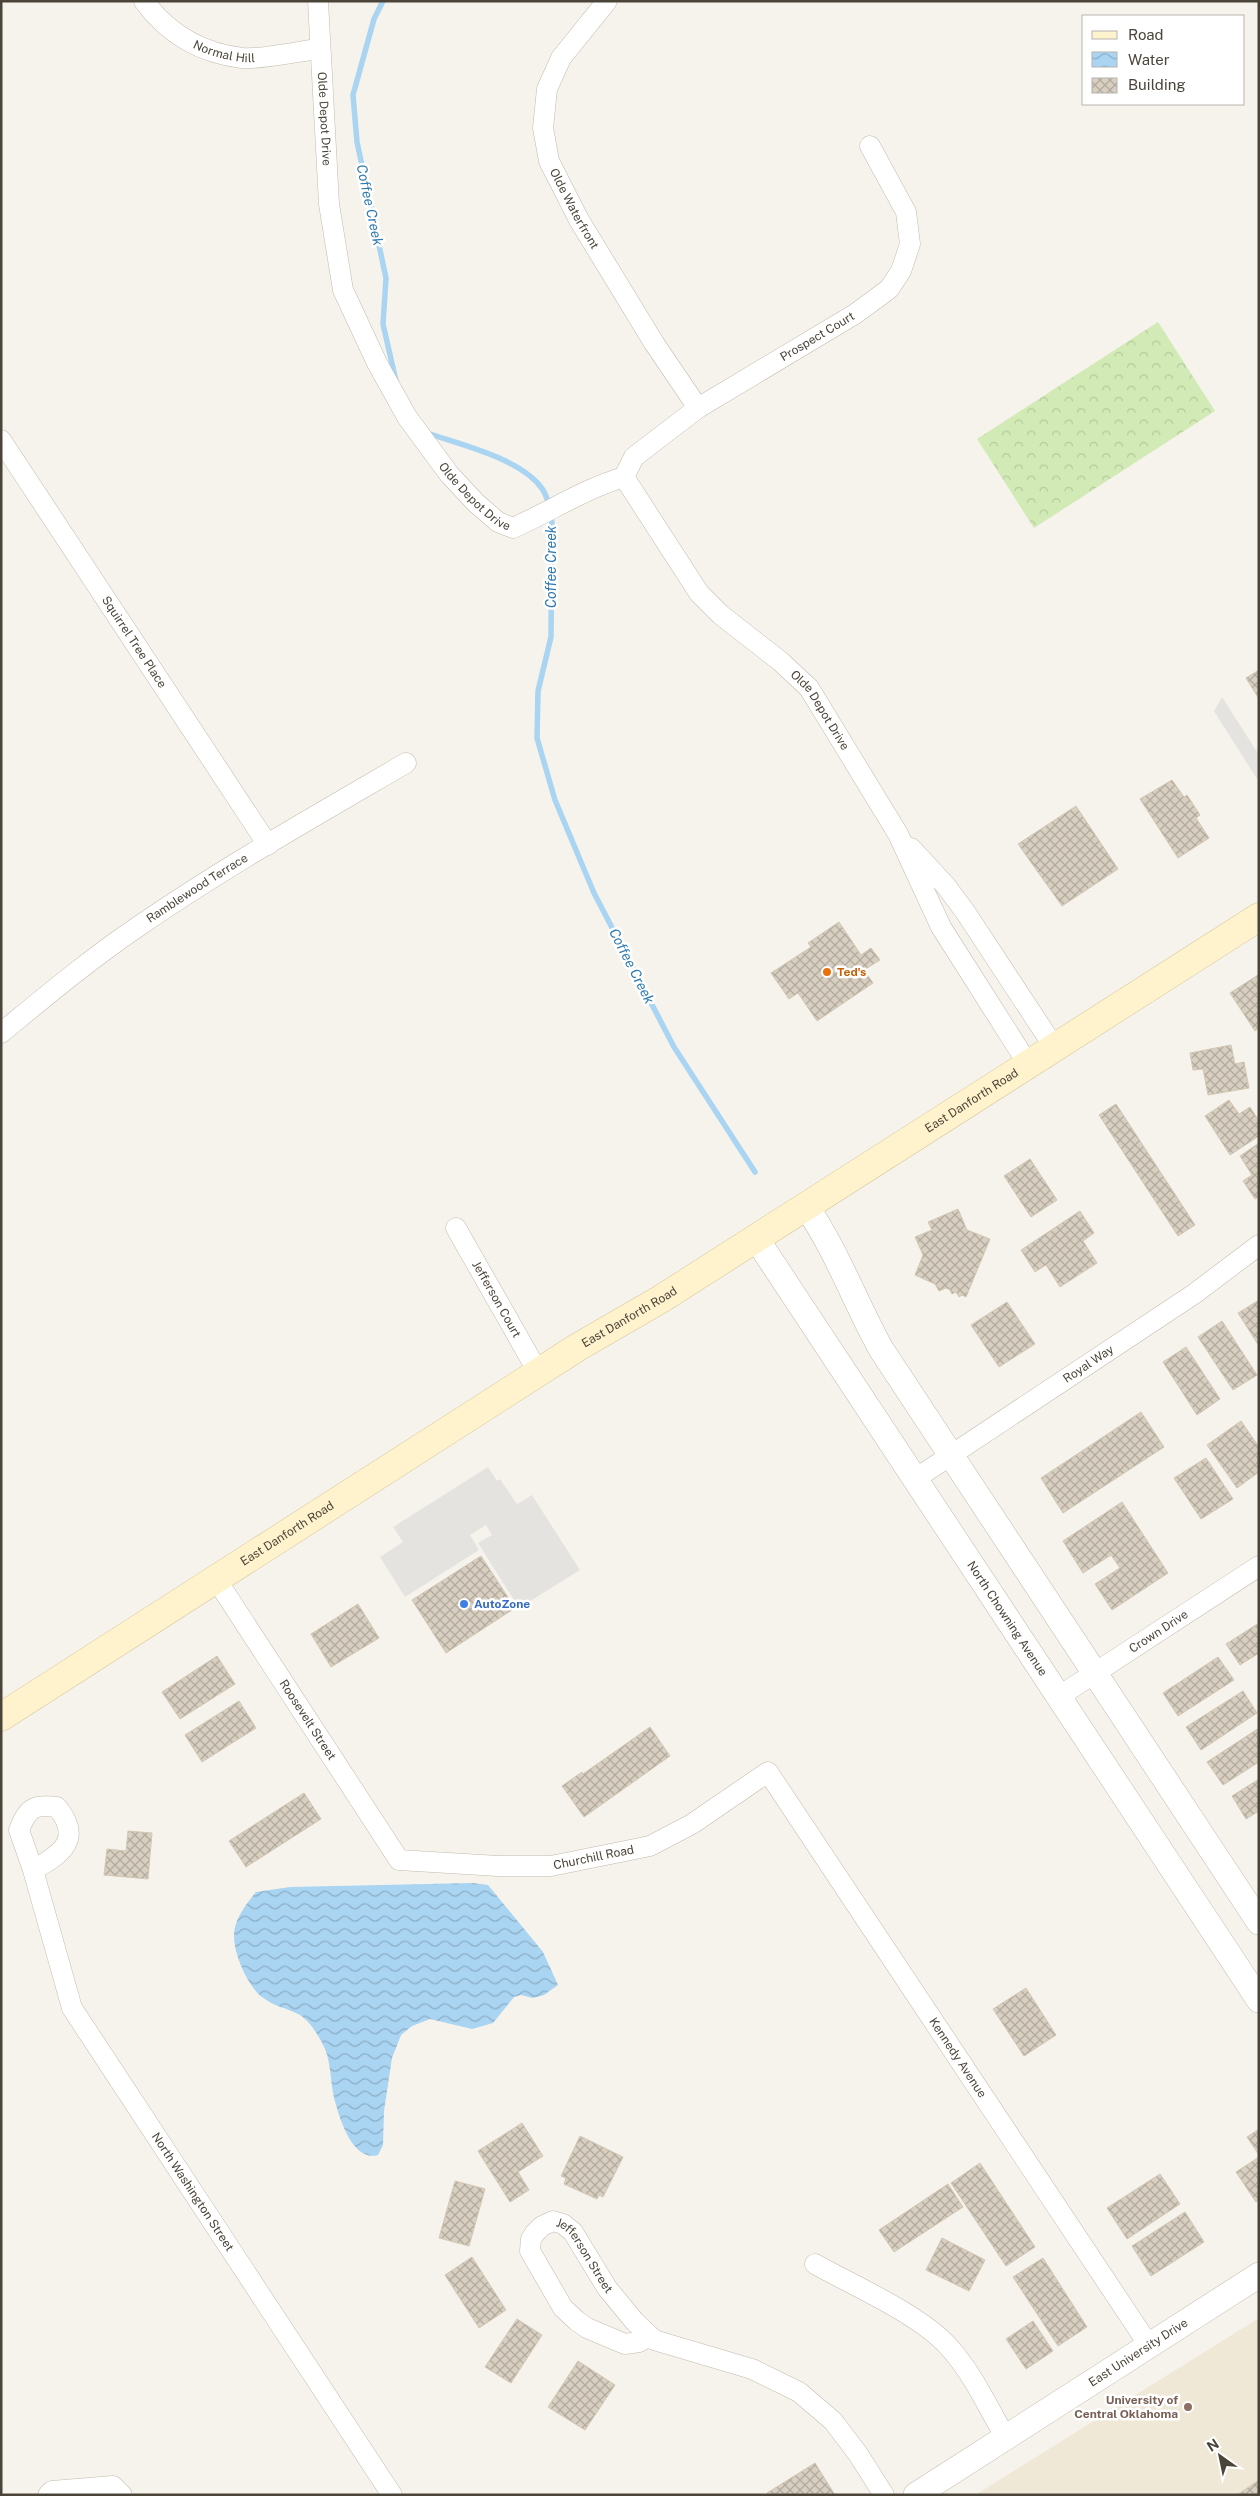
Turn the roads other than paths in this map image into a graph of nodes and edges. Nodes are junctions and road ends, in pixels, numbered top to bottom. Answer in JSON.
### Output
{"nodes":[{"id":1,"x":144,"y":1,"type":"edge"},
{"id":2,"x":318,"y":1,"type":"edge"},
{"id":3,"x":608,"y":1,"type":"edge"},
{"id":4,"x":319,"y":49,"type":"junction"},
{"id":5,"x":870,"y":146,"type":"dead end"},
{"id":6,"x":698,"y":408,"type":"junction"},
{"id":7,"x":1,"y":440,"type":"edge"},
{"id":8,"x":624,"y":478,"type":"junction"},
{"id":9,"x":406,"y":763,"type":"dead end"},
{"id":10,"x":898,"y":834,"type":"junction"},
{"id":11,"x":268,"y":845,"type":"junction"},
{"id":12,"x":1259,"y":917,"type":"edge"},
{"id":13,"x":1,"y":1033,"type":"edge"},
{"id":14,"x":1054,"y":1047,"type":"junction"},
{"id":15,"x":1028,"y":1064,"type":"junction"},
{"id":16,"x":806,"y":1206,"type":"junction"},
{"id":17,"x":456,"y":1228,"type":"dead end"},
{"id":18,"x":756,"y":1238,"type":"junction"},
{"id":19,"x":1259,"y":1245,"type":"edge"},
{"id":20,"x":538,"y":1372,"type":"junction"},
{"id":21,"x":951,"y":1454,"type":"junction"},
{"id":22,"x":915,"y":1479,"type":"junction"},
{"id":23,"x":1259,"y":1566,"type":"edge"},
{"id":24,"x":216,"y":1579,"type":"junction"},
{"id":25,"x":1095,"y":1673,"type":"junction"},
{"id":26,"x":1058,"y":1697,"type":"junction"},
{"id":27,"x":1,"y":1717,"type":"edge"},
{"id":28,"x":768,"y":1772,"type":"joint"},
{"id":29,"x":399,"y":1860,"type":"joint"},
{"id":30,"x":33,"y":1870,"type":"dead end"},
{"id":31,"x":1259,"y":1922,"type":"edge"},
{"id":32,"x":1259,"y":2000,"type":"edge"},
{"id":33,"x":815,"y":2264,"type":"dead end"},
{"id":34,"x":1259,"y":2275,"type":"edge"},
{"id":35,"x":650,"y":2336,"type":"junction"},
{"id":36,"x":1148,"y":2344,"type":"junction"},
{"id":37,"x":1005,"y":2437,"type":"junction"},
{"id":38,"x":48,"y":2495,"type":"edge"},
{"id":39,"x":122,"y":2495,"type":"edge"},
{"id":40,"x":392,"y":2495,"type":"edge"},
{"id":41,"x":884,"y":2495,"type":"edge"},
{"id":42,"x":916,"y":2495,"type":"edge"}],
"edges":[{"from":1,"to":4,"type":"street","name":"Normal Hill"},
{"from":2,"to":4,"type":"street","name":"Olde Depot Drive"},
{"from":3,"to":6,"type":"street","name":"Olde Waterfront"},
{"from":4,"to":8,"type":"street","name":"Olde Depot Drive"},
{"from":5,"to":6,"type":"street","name":"Prospect Court"},
{"from":6,"to":8,"type":"street","name":"Prospect Court"},
{"from":7,"to":11,"type":"street","name":"Squirrel Tree Place"},
{"from":8,"to":10,"type":"street","name":"Olde Depot Drive"},
{"from":9,"to":11,"type":"street","name":"Ramblewood Terrace"},
{"from":10,"to":14,"type":"street","name":"Olde Depot Drive"},
{"from":10,"to":15,"type":"street","name":"Olde Depot Drive"},
{"from":11,"to":13,"type":"street","name":"Ramblewood Terrace"},
{"from":12,"to":14,"type":"main road","name":"East Danforth Road"},
{"from":14,"to":15,"type":"main road","name":"East Danforth Road"},
{"from":15,"to":16,"type":"main road","name":"East Danforth Road"},
{"from":16,"to":18,"type":"main road","name":"East Danforth Road"},
{"from":16,"to":21,"type":"street"},
{"from":17,"to":20,"type":"street","name":"Jefferson Court"},
{"from":18,"to":20,"type":"main road","name":"East Danforth Road"},
{"from":18,"to":22,"type":"street","name":"North Chowning Avenue"},
{"from":19,"to":21,"type":"street","name":"Royal Way"},
{"from":20,"to":24,"type":"main road","name":"East Danforth Road"},
{"from":21,"to":22,"type":"street","name":"Royal Way"},
{"from":21,"to":25,"type":"street"},
{"from":22,"to":26,"type":"street","name":"North Chowning Avenue"},
{"from":23,"to":25,"type":"street","name":"Crown Drive"},
{"from":24,"to":27,"type":"main road","name":"East Danforth Road"},
{"from":24,"to":29,"type":"street","name":"Roosevelt Street"},
{"from":25,"to":26,"type":"street","name":"Crown Drive"},
{"from":25,"to":31,"type":"street"},
{"from":26,"to":32,"type":"street","name":"North Chowning Avenue"},
{"from":28,"to":29,"type":"street","name":"Churchill Road"},
{"from":28,"to":36,"type":"street","name":"Kennedy Avenue"},
{"from":30,"to":40,"type":"street","name":"North Washington Street"},
{"from":33,"to":37,"type":"street"},
{"from":34,"to":36,"type":"street","name":"East University Drive"},
{"from":35,"to":35,"type":"street","name":"Jefferson Street"},
{"from":35,"to":41,"type":"street","name":"Jefferson Street"},
{"from":36,"to":37,"type":"street","name":"East University Drive"},
{"from":37,"to":42,"type":"street","name":"East University Drive"},
{"from":38,"to":39,"type":"street"}]}
